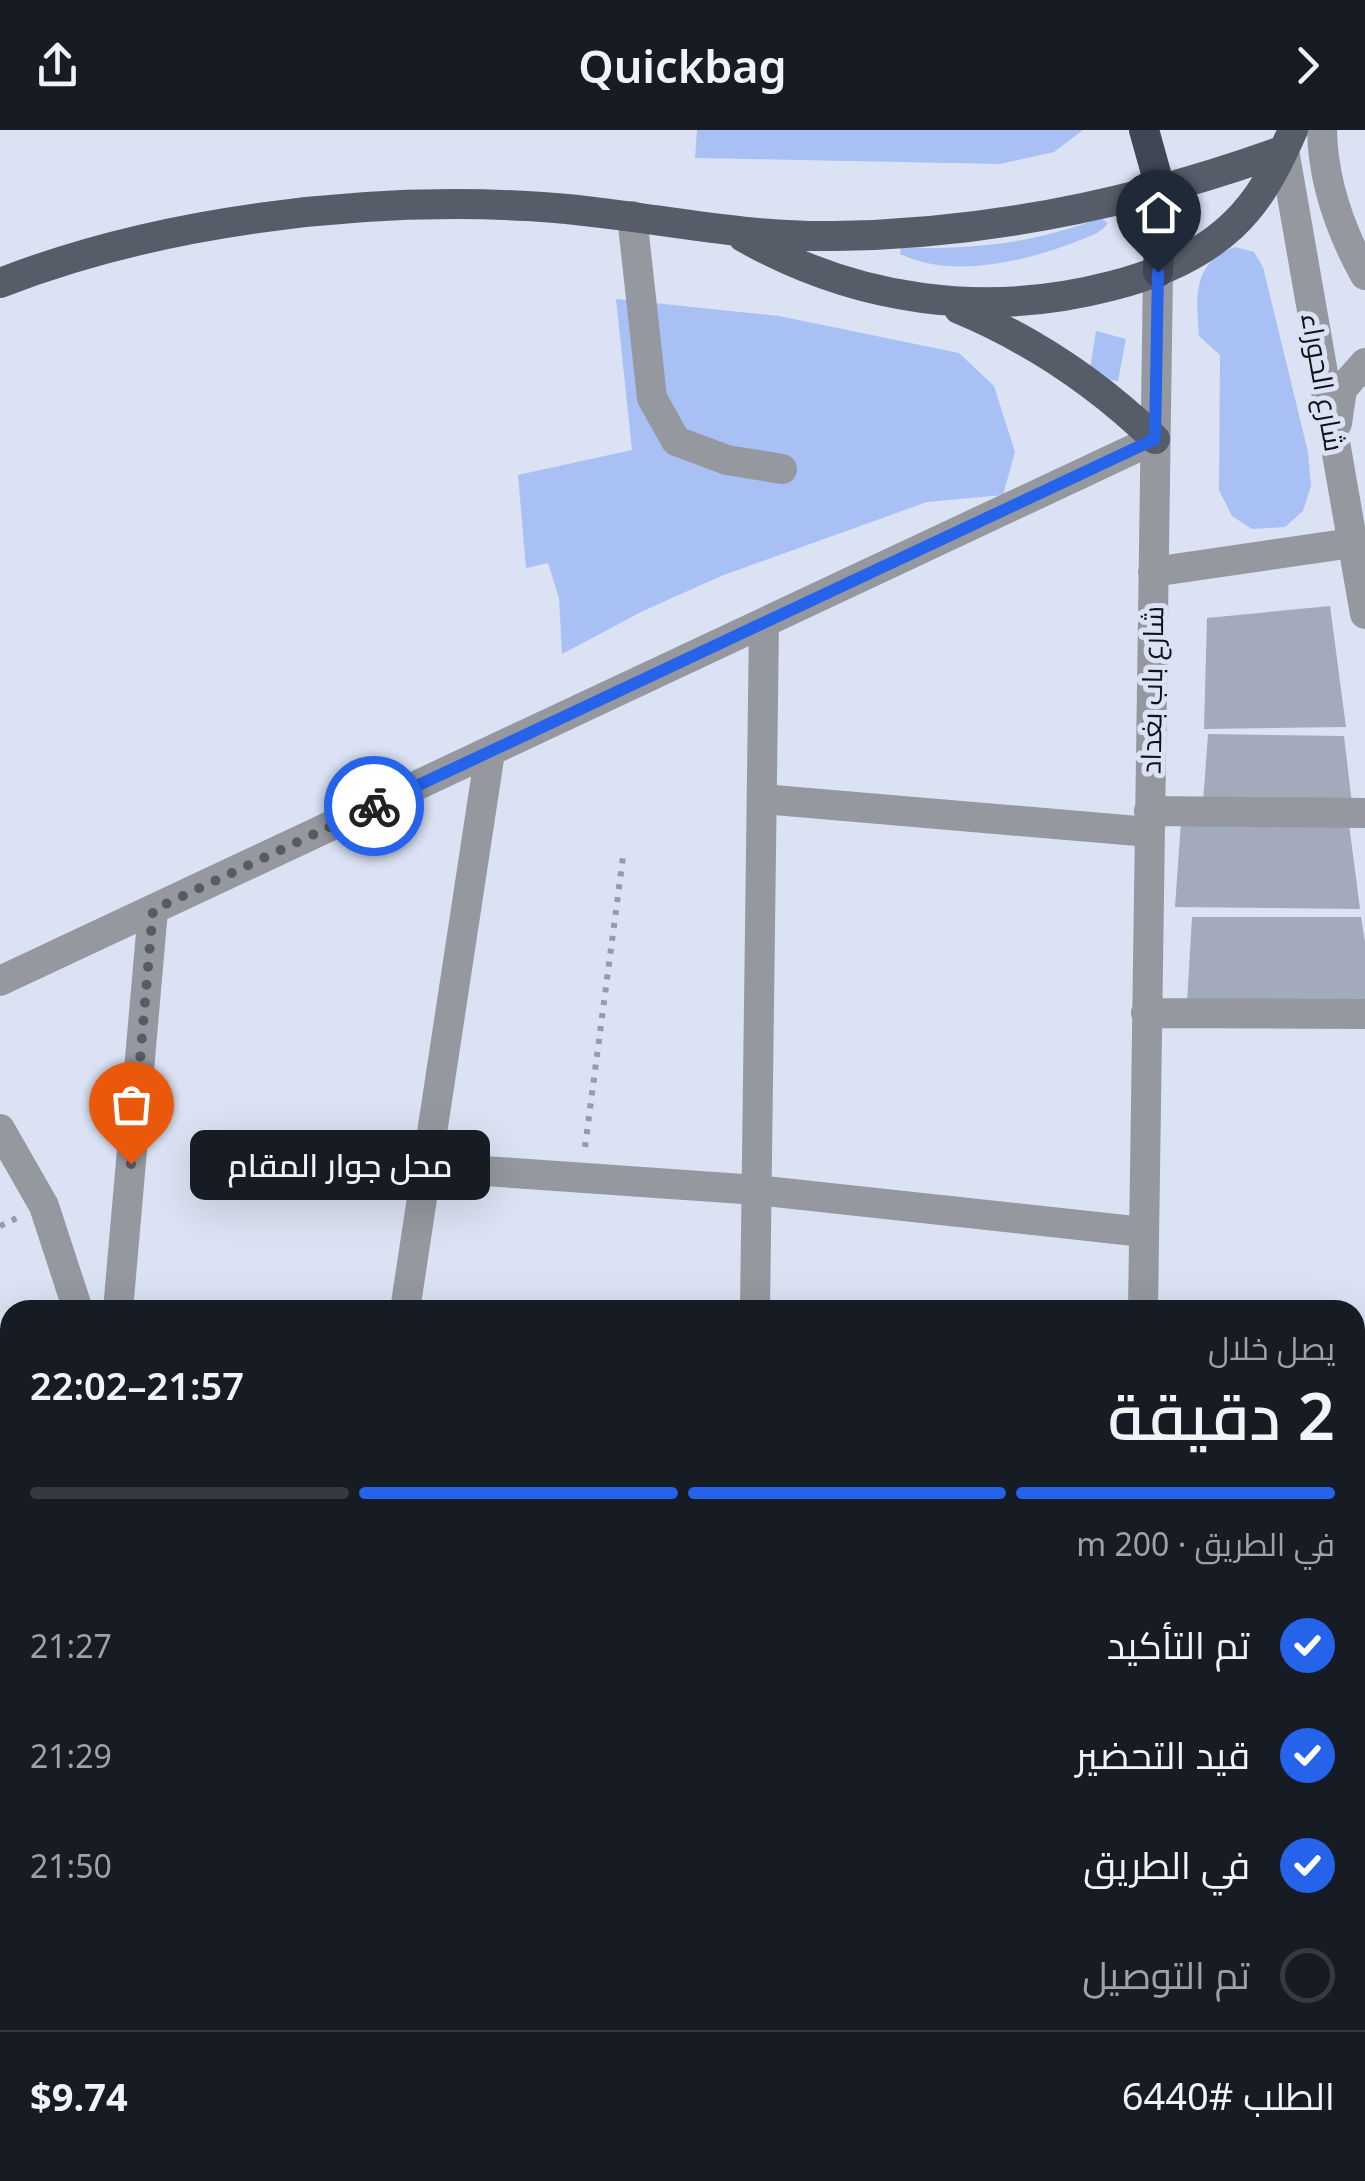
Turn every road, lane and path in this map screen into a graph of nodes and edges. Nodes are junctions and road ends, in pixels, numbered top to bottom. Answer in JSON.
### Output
{"nodes":[{"id":1,"x":1144,"y":130,"type":"edge"},
{"id":2,"x":1322,"y":130,"type":"edge"},
{"id":3,"x":1289,"y":140,"type":"edge"},
{"id":4,"x":1161,"y":191,"type":"junction"},
{"id":5,"x":632,"y":216,"type":"junction"},
{"id":6,"x":736,"y":233,"type":"junction"},
{"id":7,"x":1158,"y":272,"type":"junction"},
{"id":8,"x":1365,"y":275,"type":"edge"},
{"id":9,"x":0,"y":284,"type":"edge"},
{"id":10,"x":942,"y":302,"type":"junction"},
{"id":11,"x":1365,"y":364,"type":"edge"},
{"id":12,"x":1155,"y":439,"type":"junction"},
{"id":13,"x":1334,"y":441,"type":"junction"},
{"id":14,"x":782,"y":469,"type":"dead end"},
{"id":15,"x":1359,"y":542,"type":"edge"},
{"id":16,"x":1153,"y":572,"type":"junction"},
{"id":17,"x":1365,"y":614,"type":"edge"},
{"id":18,"x":764,"y":623,"type":"junction"},
{"id":19,"x":490,"y":752,"type":"junction"},
{"id":20,"x":762,"y":800,"type":"junction"},
{"id":21,"x":1365,"y":813,"type":"edge"},
{"id":22,"x":1149,"y":822,"type":"junction"},
{"id":23,"x":622,"y":858,"type":"dead end"},
{"id":24,"x":153,"y":910,"type":"junction"},
{"id":25,"x":0,"y":981,"type":"edge"},
{"id":26,"x":1146,"y":1013,"type":"junction"},
{"id":27,"x":1365,"y":1014,"type":"edge"},
{"id":28,"x":0,"y":1129,"type":"edge"},
{"id":29,"x":427,"y":1168,"type":"junction"},
{"id":30,"x":581,"y":1178,"type":"junction"},
{"id":31,"x":757,"y":1190,"type":"junction"},
{"id":32,"x":1143,"y":1232,"type":"junction"},
{"id":33,"x":75,"y":1300,"type":"edge"},
{"id":34,"x":119,"y":1300,"type":"edge"},
{"id":35,"x":407,"y":1300,"type":"edge"},
{"id":36,"x":755,"y":1300,"type":"edge"},
{"id":37,"x":1143,"y":1300,"type":"edge"}],
"edges":[{"from":1,"to":4,"type":"highway"},
{"from":2,"to":8,"type":"street"},
{"from":3,"to":4,"type":"main road"},
{"from":3,"to":7,"type":"main road"},
{"from":3,"to":8,"type":"street"},
{"from":3,"to":13,"type":"street","name":"شارع الحوراء"},
{"from":4,"to":6,"type":"main road"},
{"from":4,"to":7,"type":"highway"},
{"from":5,"to":6,"type":"main road"},
{"from":5,"to":9,"type":"main road"},
{"from":5,"to":14,"type":"street"},
{"from":6,"to":10,"type":"main road"},
{"from":7,"to":10,"type":"main road"},
{"from":7,"to":12,"type":"street","name":"شارع باب بغداد"},
{"from":10,"to":12,"type":"main road"},
{"from":11,"to":13,"type":"street"},
{"from":12,"to":16,"type":"street","name":"شارع باب بغداد"},
{"from":12,"to":18,"type":"street"},
{"from":13,"to":15,"type":"street","name":"شارع الحوراء"},
{"from":15,"to":16,"type":"street"},
{"from":15,"to":17,"type":"street","name":"شارع الحوراء"},
{"from":16,"to":22,"type":"street","name":"شارع باب بغداد"},
{"from":18,"to":19,"type":"street"},
{"from":18,"to":20,"type":"street"},
{"from":19,"to":24,"type":"street"},
{"from":19,"to":29,"type":"street"},
{"from":20,"to":22,"type":"street"},
{"from":20,"to":31,"type":"street"},
{"from":21,"to":22,"type":"street"},
{"from":22,"to":26,"type":"street","name":"شارع باب بغداد"},
{"from":23,"to":30,"type":"path"},
{"from":24,"to":25,"type":"street"},
{"from":24,"to":34,"type":"street"},
{"from":26,"to":27,"type":"street"},
{"from":26,"to":32,"type":"street","name":"شارع باب بغداد"},
{"from":28,"to":33,"type":"street"},
{"from":29,"to":30,"type":"street"},
{"from":29,"to":35,"type":"street"},
{"from":30,"to":31,"type":"street"},
{"from":31,"to":32,"type":"street"},
{"from":31,"to":36,"type":"street"},
{"from":32,"to":37,"type":"street","name":"شارع باب بغداد"}]}
